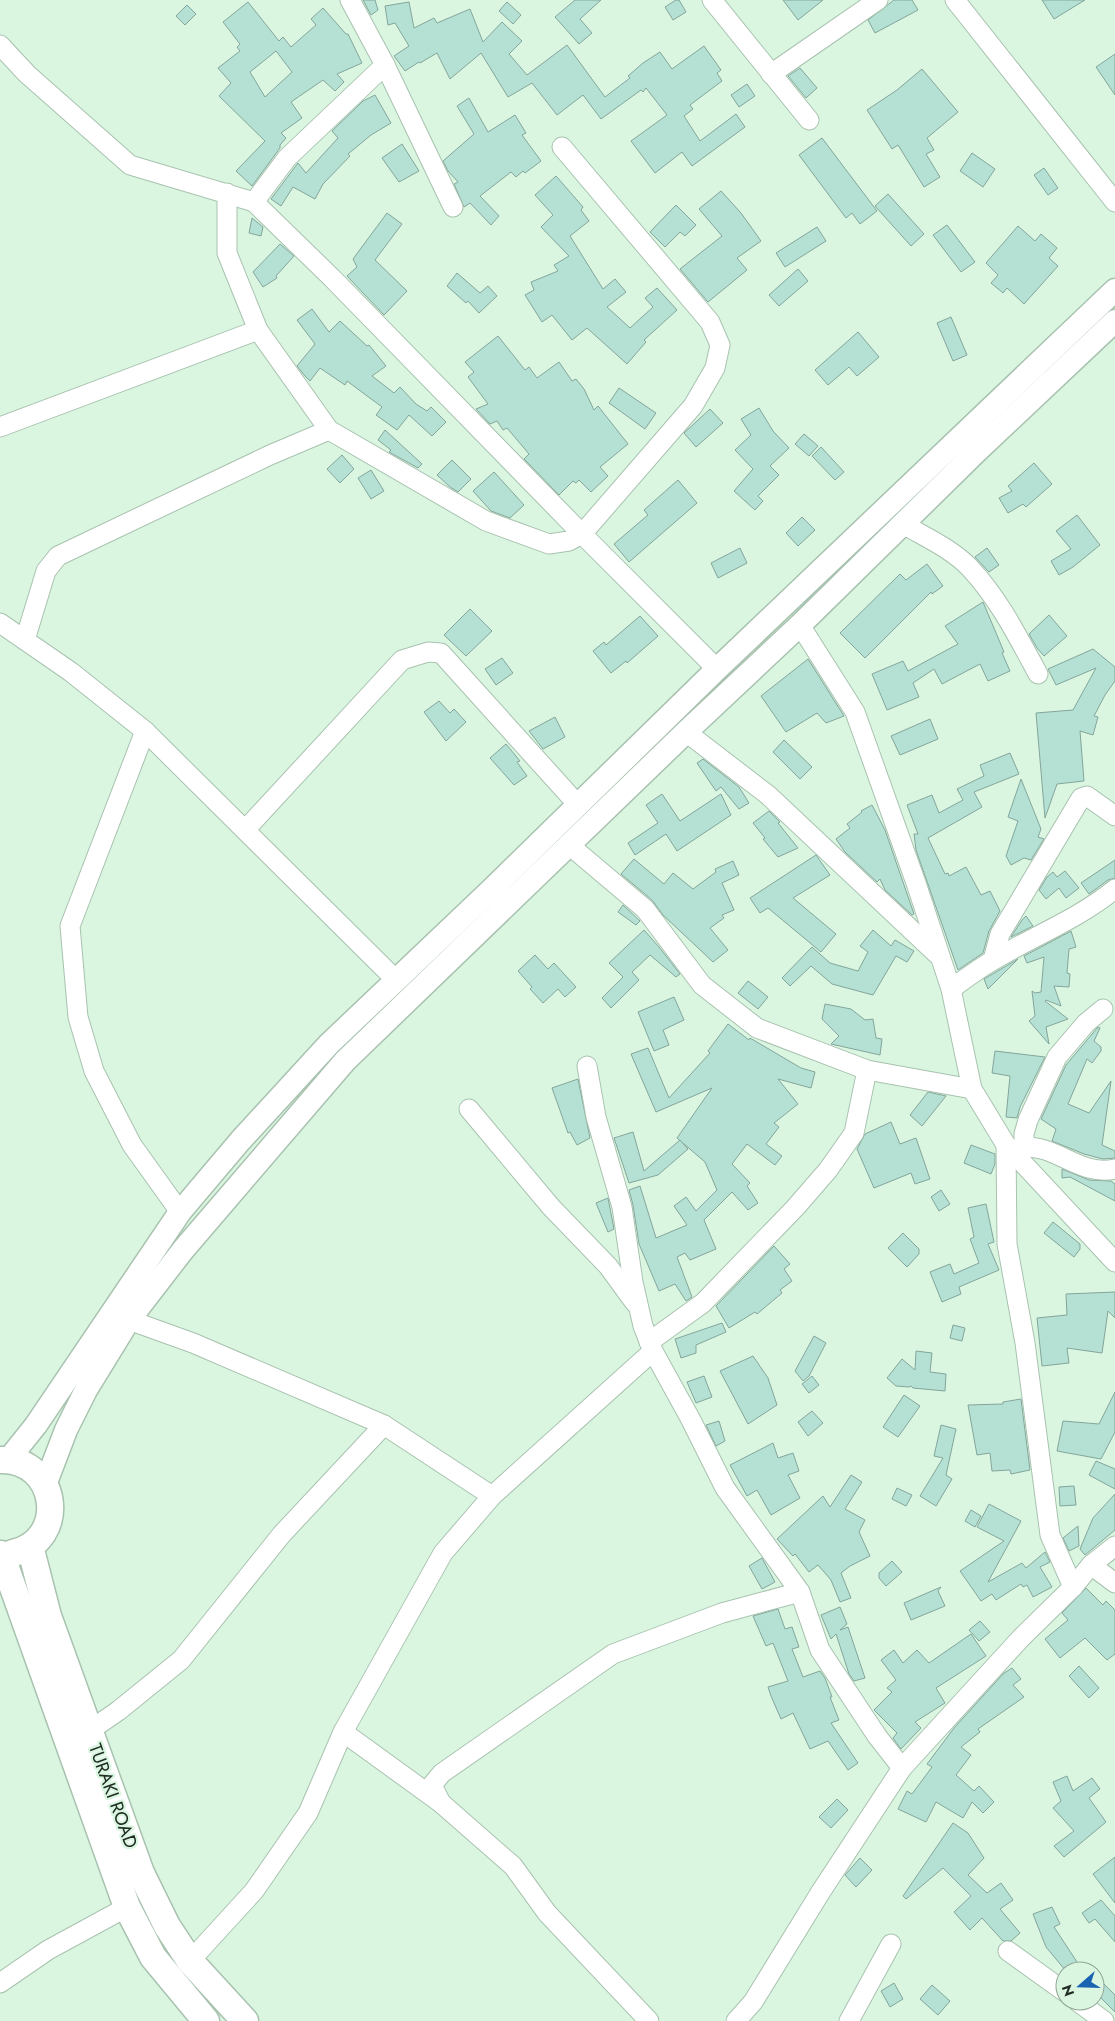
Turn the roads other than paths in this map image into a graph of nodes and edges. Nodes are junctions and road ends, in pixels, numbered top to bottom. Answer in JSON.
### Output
{"nodes":[{"id":1,"x":350,"y":0,"type":"edge"},
{"id":2,"x":712,"y":0,"type":"edge"},
{"id":3,"x":878,"y":0,"type":"edge"},
{"id":4,"x":955,"y":0,"type":"edge"},
{"id":5,"x":0,"y":45,"type":"edge"},
{"id":6,"x":385,"y":65,"type":"junction"},
{"id":7,"x":772,"y":74,"type":"junction"},
{"id":8,"x":809,"y":120,"type":"dead end"},
{"id":9,"x":562,"y":147,"type":"dead end"},
{"id":10,"x":227,"y":193,"type":"junction"},
{"id":11,"x":254,"y":202,"type":"junction"},
{"id":12,"x":1115,"y":202,"type":"edge"},
{"id":13,"x":453,"y":207,"type":"dead end"},
{"id":14,"x":1115,"y":290,"type":"edge"},
{"id":15,"x":1115,"y":321,"type":"edge"},
{"id":16,"x":258,"y":330,"type":"junction"},
{"id":17,"x":0,"y":427,"type":"edge"},
{"id":18,"x":329,"y":430,"type":"junction"},
{"id":19,"x":903,"y":524,"type":"junction"},
{"id":20,"x":582,"y":534,"type":"junction"},
{"id":21,"x":0,"y":623,"type":"edge"},
{"id":22,"x":800,"y":626,"type":"junction"},
{"id":23,"x":25,"y":640,"type":"junction"},
{"id":24,"x":717,"y":669,"type":"junction"},
{"id":25,"x":1038,"y":674,"type":"dead end"},
{"id":26,"x":145,"y":730,"type":"junction"},
{"id":27,"x":686,"y":732,"type":"junction"},
{"id":28,"x":578,"y":805,"type":"junction"},
{"id":29,"x":1115,"y":816,"type":"edge"},
{"id":30,"x":245,"y":830,"type":"junction"},
{"id":31,"x":568,"y":844,"type":"junction"},
{"id":32,"x":1115,"y":889,"type":"edge"},
{"id":33,"x":938,"y":955,"type":"junction"},
{"id":34,"x":993,"y":960,"type":"junction"},
{"id":35,"x":396,"y":980,"type":"junction"},
{"id":36,"x":951,"y":989,"type":"junction"},
{"id":37,"x":1103,"y":1009,"type":"dead end"},
{"id":38,"x":587,"y":1066,"type":"dead end"},
{"id":39,"x":867,"y":1070,"type":"junction"},
{"id":40,"x":972,"y":1089,"type":"junction"},
{"id":41,"x":469,"y":1109,"type":"dead end"},
{"id":42,"x":1016,"y":1150,"type":"junction"},
{"id":43,"x":1115,"y":1169,"type":"edge"},
{"id":44,"x":180,"y":1212,"type":"junction"},
{"id":45,"x":1115,"y":1262,"type":"edge"},
{"id":46,"x":639,"y":1308,"type":"junction"},
{"id":47,"x":129,"y":1320,"type":"junction"},
{"id":48,"x":651,"y":1347,"type":"junction"},
{"id":49,"x":384,"y":1425,"type":"junction"},
{"id":50,"x":4,"y":1460,"type":"edge"},
{"id":51,"x":45,"y":1485,"type":"junction"},
{"id":52,"x":492,"y":1496,"type":"junction"},
{"id":53,"x":30,"y":1546,"type":"junction"},
{"id":54,"x":1115,"y":1546,"type":"edge"},
{"id":55,"x":1,"y":1554,"type":"edge"},
{"id":56,"x":1091,"y":1565,"type":"junction"},
{"id":57,"x":1115,"y":1583,"type":"edge"},
{"id":58,"x":1073,"y":1587,"type":"junction"},
{"id":59,"x":800,"y":1592,"type":"junction"},
{"id":60,"x":89,"y":1731,"type":"junction"},
{"id":61,"x":343,"y":1732,"type":"junction"},
{"id":62,"x":902,"y":1768,"type":"junction"},
{"id":63,"x":441,"y":1803,"type":"junction"},
{"id":64,"x":127,"y":1907,"type":"junction"},
{"id":65,"x":891,"y":1944,"type":"dead end"},
{"id":66,"x":1008,"y":1951,"type":"dead end"},
{"id":67,"x":190,"y":1961,"type":"junction"},
{"id":68,"x":0,"y":1983,"type":"edge"},
{"id":69,"x":1055,"y":1985,"type":"edge"},
{"id":70,"x":1090,"y":2011,"type":"edge"},
{"id":71,"x":206,"y":2021,"type":"edge"},
{"id":72,"x":245,"y":2021,"type":"edge"},
{"id":73,"x":650,"y":2021,"type":"edge"},
{"id":74,"x":736,"y":2021,"type":"edge"},
{"id":75,"x":849,"y":2021,"type":"edge"},
{"id":76,"x":1104,"y":2021,"type":"edge"}],
"edges":[{"from":1,"to":6,"type":"street"},
{"from":2,"to":7,"type":"street"},
{"from":3,"to":7,"type":"street"},
{"from":4,"to":12,"type":"street"},
{"from":5,"to":10,"type":"street"},
{"from":6,"to":11,"type":"street"},
{"from":6,"to":13,"type":"street"},
{"from":7,"to":8,"type":"street"},
{"from":9,"to":20,"type":"street"},
{"from":10,"to":11,"type":"street"},
{"from":10,"to":16,"type":"street"},
{"from":11,"to":20,"type":"street"},
{"from":14,"to":24,"type":"street"},
{"from":15,"to":19,"type":"street"},
{"from":16,"to":17,"type":"street"},
{"from":16,"to":18,"type":"street"},
{"from":18,"to":20,"type":"street"},
{"from":18,"to":23,"type":"street"},
{"from":19,"to":22,"type":"street"},
{"from":19,"to":25,"type":"street"},
{"from":20,"to":24,"type":"street"},
{"from":21,"to":23,"type":"street"},
{"from":22,"to":27,"type":"street"},
{"from":22,"to":33,"type":"street"},
{"from":23,"to":26,"type":"street"},
{"from":24,"to":28,"type":"street"},
{"from":26,"to":30,"type":"street"},
{"from":26,"to":44,"type":"street"},
{"from":27,"to":31,"type":"street"},
{"from":27,"to":33,"type":"street"},
{"from":28,"to":30,"type":"street"},
{"from":28,"to":35,"type":"street"},
{"from":29,"to":34,"type":"street"},
{"from":30,"to":35,"type":"street"},
{"from":31,"to":39,"type":"street"},
{"from":31,"to":47,"type":"street"},
{"from":32,"to":34,"type":"street"},
{"from":33,"to":36,"type":"street"},
{"from":34,"to":36,"type":"street"},
{"from":35,"to":44,"type":"street"},
{"from":36,"to":40,"type":"street"},
{"from":37,"to":42,"type":"street"},
{"from":38,"to":46,"type":"street"},
{"from":39,"to":40,"type":"street"},
{"from":39,"to":48,"type":"street"},
{"from":40,"to":42,"type":"street"},
{"from":41,"to":46,"type":"street"},
{"from":42,"to":43,"type":"street"},
{"from":42,"to":45,"type":"street"},
{"from":42,"to":58,"type":"street"},
{"from":44,"to":50,"type":"street"},
{"from":46,"to":48,"type":"street"},
{"from":47,"to":49,"type":"street"},
{"from":47,"to":51,"type":"street"},
{"from":48,"to":52,"type":"street"},
{"from":48,"to":59,"type":"street"},
{"from":49,"to":52,"type":"street"},
{"from":49,"to":60,"type":"street"},
{"from":50,"to":51,"type":"main road"},
{"from":51,"to":53,"type":"main road"},
{"from":52,"to":61,"type":"street"},
{"from":53,"to":55,"type":"main road"},
{"from":53,"to":60,"type":"main road","name":"TURAKI ROAD"},
{"from":54,"to":56,"type":"street"},
{"from":55,"to":64,"type":"main road"},
{"from":56,"to":57,"type":"street"},
{"from":56,"to":58,"type":"street"},
{"from":58,"to":62,"type":"street"},
{"from":59,"to":62,"type":"street"},
{"from":59,"to":63,"type":"street"},
{"from":60,"to":67,"type":"main road","name":"TURAKI ROAD"},
{"from":61,"to":63,"type":"street"},
{"from":61,"to":67,"type":"street"},
{"from":62,"to":74,"type":"street"},
{"from":63,"to":73,"type":"street"},
{"from":64,"to":68,"type":"street"},
{"from":64,"to":71,"type":"main road"},
{"from":65,"to":75,"type":"street"},
{"from":66,"to":69,"type":"street"},
{"from":67,"to":72,"type":"main road","name":"TURAKI ROAD"},
{"from":70,"to":76,"type":"street"}]}
